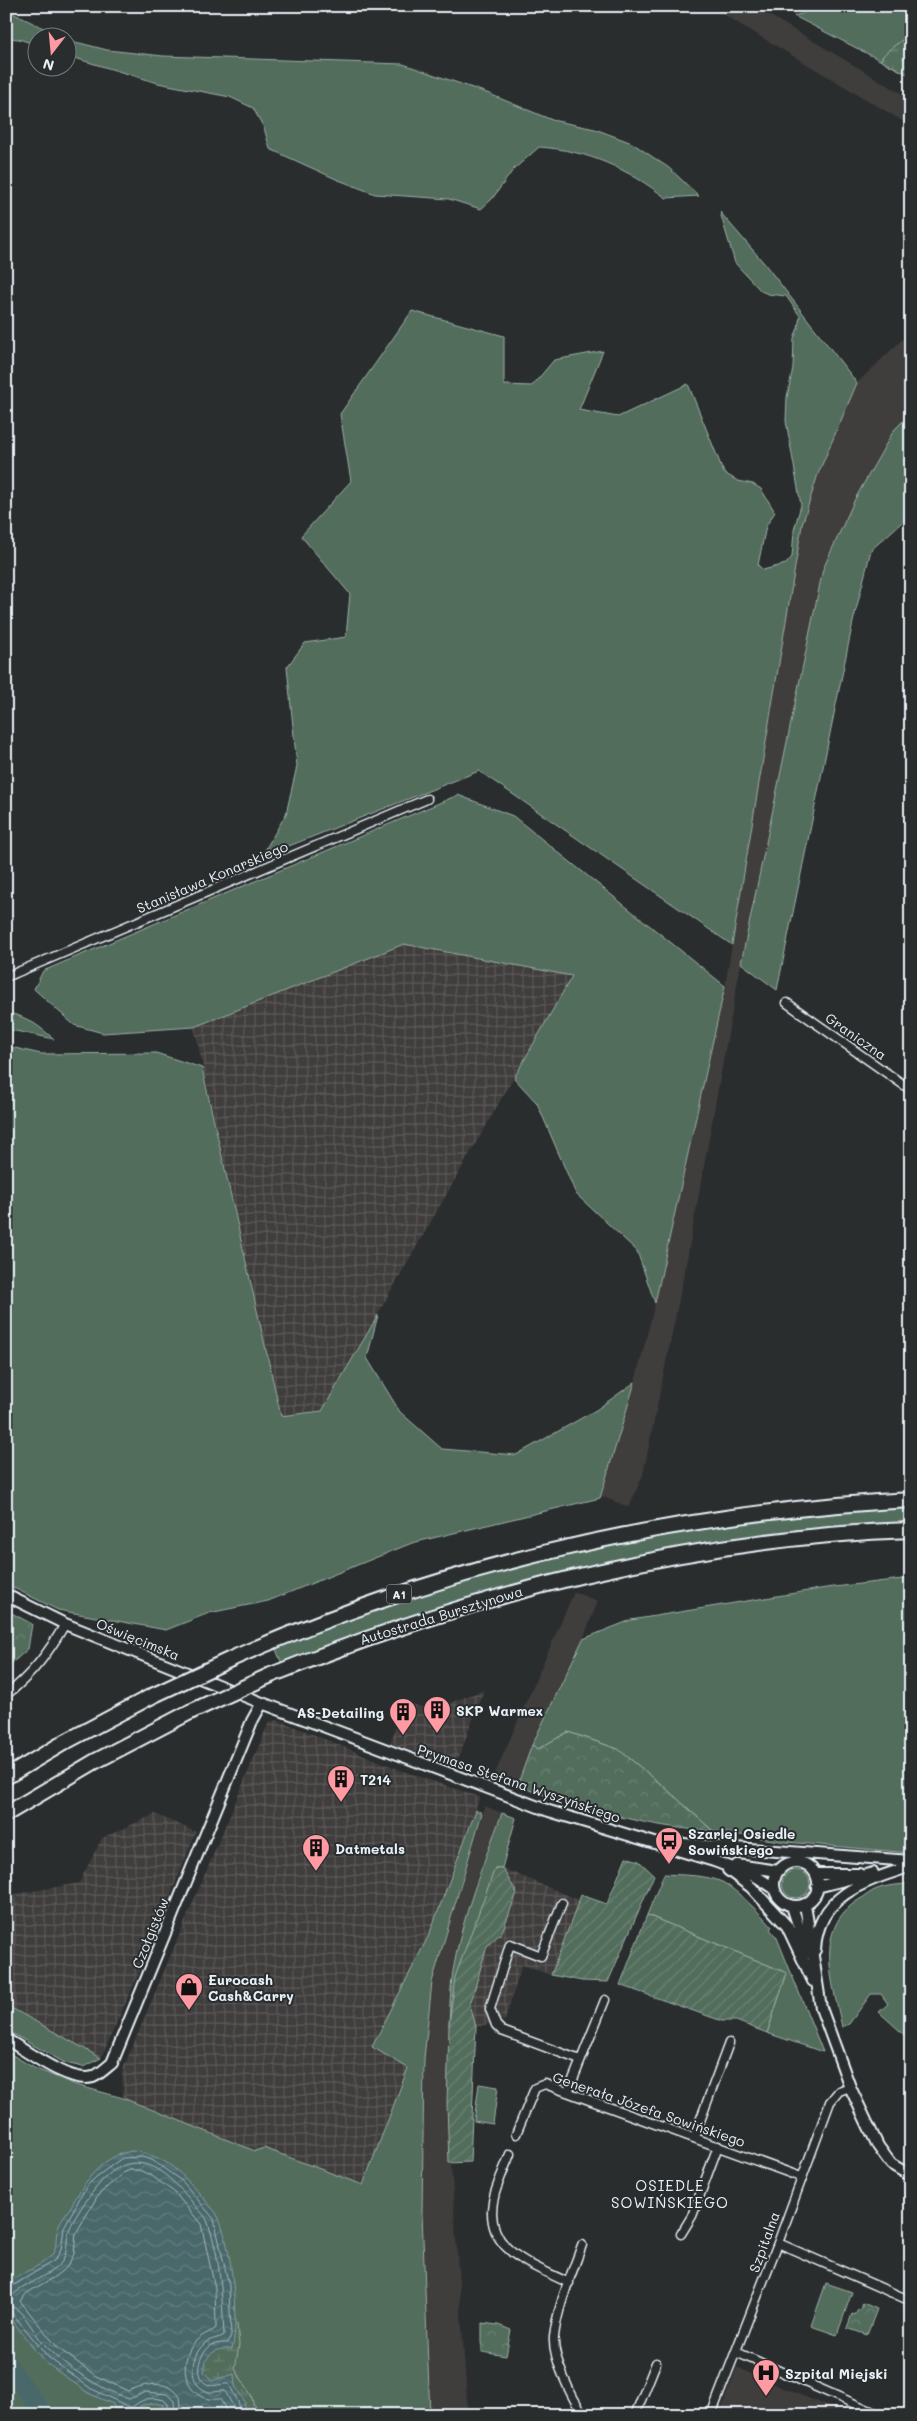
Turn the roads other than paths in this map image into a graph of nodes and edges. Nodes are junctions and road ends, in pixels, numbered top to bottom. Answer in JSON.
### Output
{"nodes":[{"id":1,"x":426,"y":799,"type":"dead end"},
{"id":2,"x":6,"y":977,"type":"edge"},
{"id":3,"x":787,"y":1003,"type":"dead end"},
{"id":4,"x":911,"y":1090,"type":"edge"},
{"id":5,"x":911,"y":1500,"type":"edge"},
{"id":6,"x":911,"y":1530,"type":"edge"},
{"id":7,"x":6,"y":1595,"type":"edge"},
{"id":8,"x":65,"y":1624,"type":"junction"},
{"id":9,"x":6,"y":1695,"type":"edge"},
{"id":10,"x":262,"y":1703,"type":"junction"},
{"id":11,"x":6,"y":1777,"type":"edge"},
{"id":12,"x":6,"y":1814,"type":"edge"},
{"id":13,"x":647,"y":1840,"type":"junction"},
{"id":14,"x":714,"y":1861,"type":"junction"},
{"id":15,"x":910,"y":1865,"type":"edge"},
{"id":16,"x":778,"y":1871,"type":"junction"},
{"id":17,"x":816,"y":1874,"type":"junction"},
{"id":18,"x":865,"y":1874,"type":"junction"},
{"id":19,"x":818,"y":1887,"type":"junction"},
{"id":20,"x":774,"y":1888,"type":"junction"},
{"id":21,"x":562,"y":1903,"type":"dead end"},
{"id":22,"x":805,"y":1904,"type":"junction"},
{"id":23,"x":792,"y":1906,"type":"junction"},
{"id":24,"x":818,"y":1991,"type":"junction"},
{"id":25,"x":605,"y":2000,"type":"dead end"},
{"id":26,"x":6,"y":2039,"type":"edge"},
{"id":27,"x":729,"y":2043,"type":"dead end"},
{"id":28,"x":580,"y":2060,"type":"junction"},
{"id":29,"x":850,"y":2087,"type":"junction"},
{"id":30,"x":568,"y":2092,"type":"junction"},
{"id":31,"x":516,"y":2134,"type":"dead end"},
{"id":32,"x":694,"y":2136,"type":"junction"},
{"id":33,"x":718,"y":2146,"type":"junction"},
{"id":34,"x":510,"y":2154,"type":"dead end"},
{"id":35,"x":911,"y":2176,"type":"edge"},
{"id":36,"x":801,"y":2177,"type":"junction"},
{"id":37,"x":681,"y":2234,"type":"dead end"},
{"id":38,"x":778,"y":2243,"type":"junction"},
{"id":39,"x":582,"y":2245,"type":"dead end"},
{"id":40,"x":569,"y":2283,"type":"junction"},
{"id":41,"x":911,"y":2301,"type":"edge"},
{"id":42,"x":736,"y":2352,"type":"junction"},
{"id":43,"x":656,"y":2363,"type":"dead end"},
{"id":44,"x":584,"y":2415,"type":"edge"},
{"id":45,"x":635,"y":2415,"type":"edge"},
{"id":46,"x":711,"y":2415,"type":"edge"},
{"id":47,"x":880,"y":2415,"type":"edge"}],
"edges":[{"from":1,"to":2,"type":"street","name":"Stanisława Konarskiego"},
{"from":3,"to":4,"type":"street","name":"Graniczna"},
{"from":5,"to":11,"type":"highway","number":"A1","bridge":true},
{"from":6,"to":12,"type":"highway","name":"Autostrada Bursztynowa","number":"A1","bridge":true},
{"from":7,"to":8,"type":"street","name":"Oświęcimska"},
{"from":8,"to":9,"type":"street"},
{"from":8,"to":10,"type":"street","name":"Oświęcimska"},
{"from":10,"to":13,"type":"street","name":"Prymasa Stefana Wyszyńskiego"},
{"from":10,"to":26,"type":"street","name":"Czołgistów"},
{"from":13,"to":14,"type":"street","name":"Prymasa Stefana Wyszyńskiego"},
{"from":13,"to":15,"type":"street"},
{"from":14,"to":16,"type":"street","name":"Prymasa Stefana Wyszyńskiego"},
{"from":14,"to":20,"type":"street","name":"Prymasa Stefana Wyszyńskiego"},
{"from":14,"to":24,"type":"street"},
{"from":15,"to":18,"type":"street"},
{"from":15,"to":24,"type":"street"},
{"from":16,"to":17,"type":"street"},
{"from":16,"to":20,"type":"street"},
{"from":17,"to":18,"type":"street"},
{"from":17,"to":19,"type":"street"},
{"from":18,"to":19,"type":"street"},
{"from":19,"to":22,"type":"street"},
{"from":20,"to":23,"type":"street"},
{"from":21,"to":28,"type":"street"},
{"from":22,"to":23,"type":"street"},
{"from":22,"to":24,"type":"street"},
{"from":23,"to":24,"type":"street"},
{"from":24,"to":29,"type":"street"},
{"from":25,"to":28,"type":"street"},
{"from":27,"to":32,"type":"street"},
{"from":28,"to":30,"type":"street"},
{"from":29,"to":35,"type":"street"},
{"from":29,"to":36,"type":"street","name":"Szpitalna"},
{"from":30,"to":31,"type":"street","name":"Generała Józefa Sowińskiego"},
{"from":30,"to":32,"type":"street","name":"Generała Józefa Sowińskiego"},
{"from":32,"to":33,"type":"street","name":"Generała Józefa Sowińskiego"},
{"from":33,"to":36,"type":"street","name":"Generała Józefa Sowińskiego"},
{"from":33,"to":37,"type":"street"},
{"from":34,"to":40,"type":"street"},
{"from":36,"to":38,"type":"street","name":"Szpitalna"},
{"from":38,"to":41,"type":"street"},
{"from":38,"to":42,"type":"street","name":"Szpitalna"},
{"from":39,"to":40,"type":"street"},
{"from":40,"to":44,"type":"street"},
{"from":42,"to":46,"type":"street","name":"Szpitalna"},
{"from":42,"to":47,"type":"street"},
{"from":43,"to":45,"type":"street"}]}
